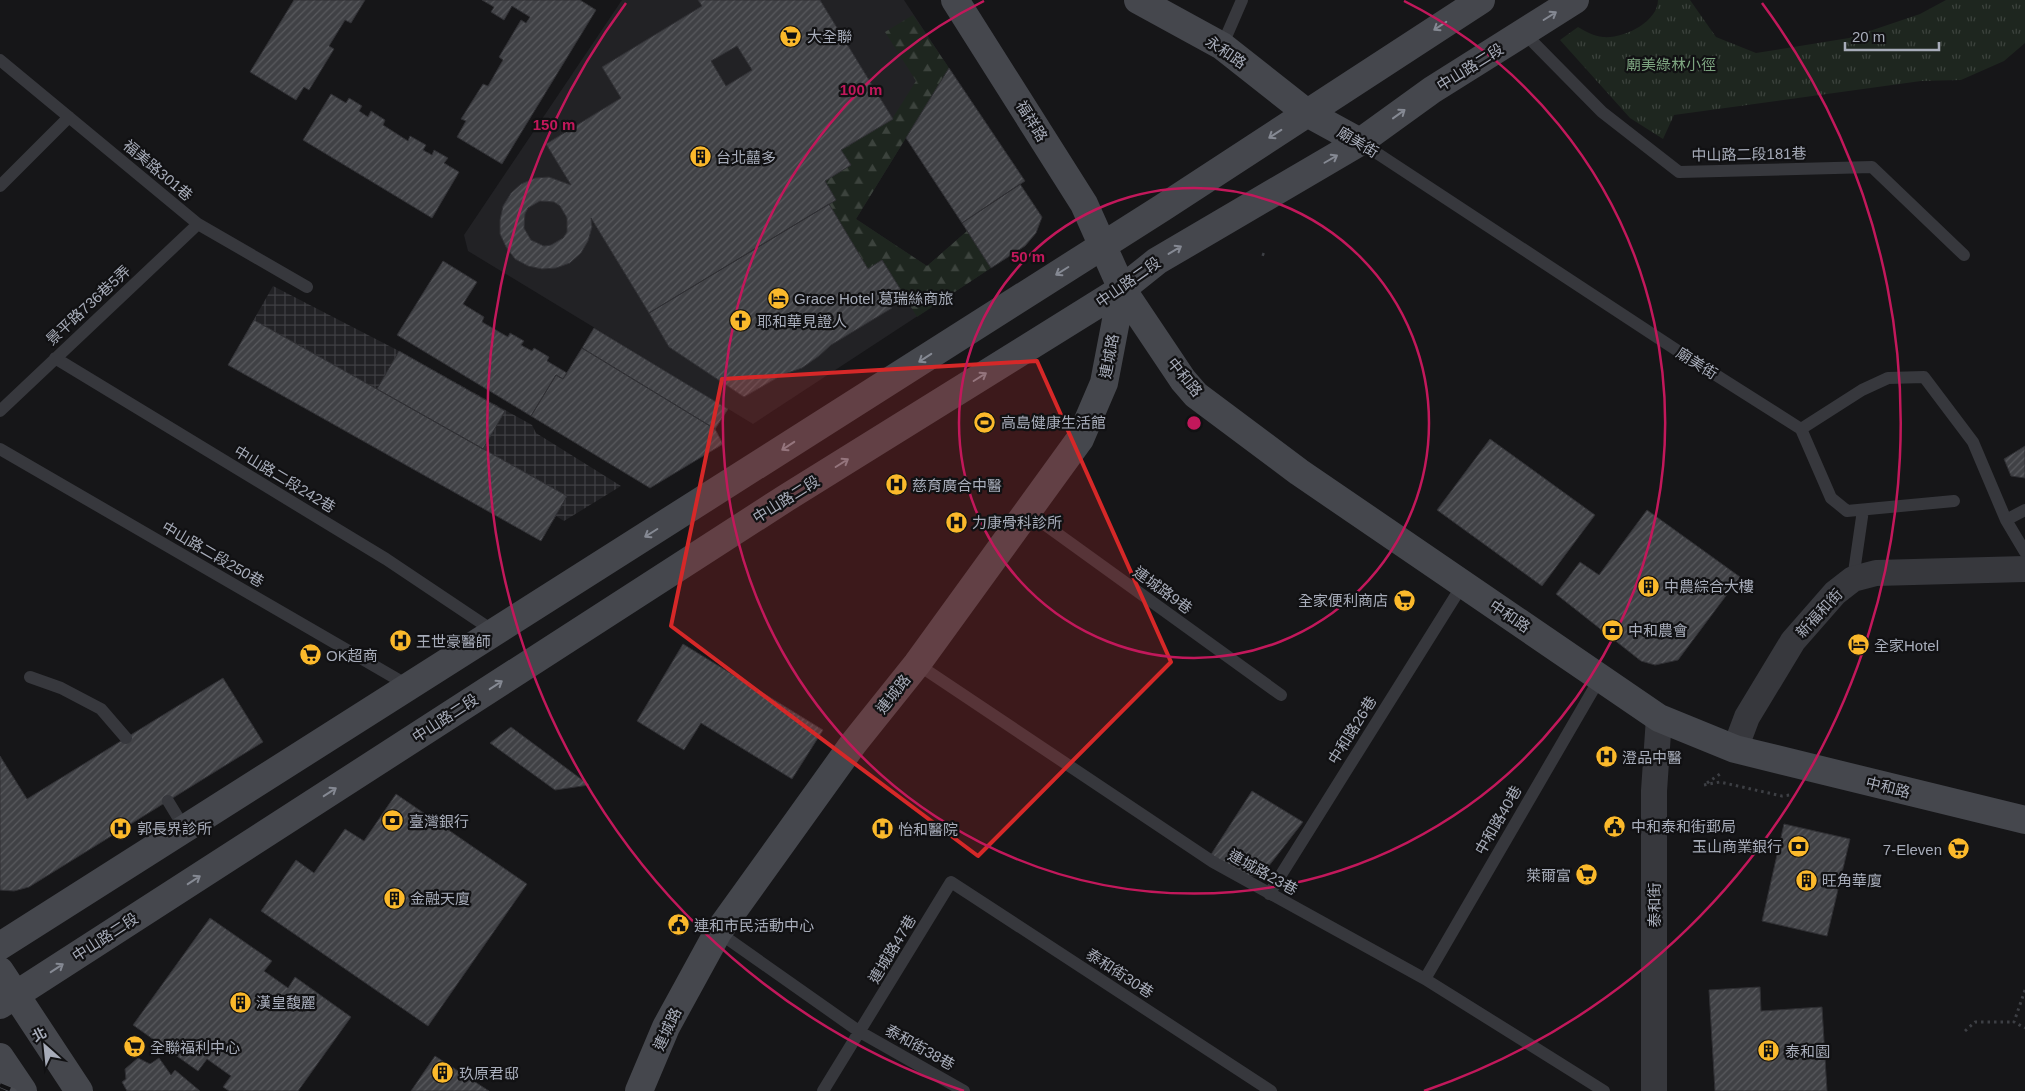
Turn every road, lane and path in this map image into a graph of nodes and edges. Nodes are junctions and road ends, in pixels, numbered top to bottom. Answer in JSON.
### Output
{"nodes":[{"id":1,"x":955,"y":0,"type":"edge"},
{"id":2,"x":1138,"y":0,"type":"edge"},
{"id":3,"x":1242,"y":0,"type":"edge"},
{"id":4,"x":1481,"y":0,"type":"edge"},
{"id":5,"x":1575,"y":0,"type":"edge"},
{"id":6,"x":1524,"y":32,"type":"junction"},
{"id":7,"x":1222,"y":46,"type":"junction"},
{"id":8,"x":0,"y":60,"type":"edge"},
{"id":9,"x":1307,"y":113,"type":"junction"},
{"id":10,"x":69,"y":118,"type":"junction"},
{"id":11,"x":1360,"y":142,"type":"junction"},
{"id":12,"x":0,"y":186,"type":"edge"},
{"id":13,"x":198,"y":224,"type":"junction"},
{"id":14,"x":1103,"y":245,"type":"junction"},
{"id":15,"x":1262,"y":254,"type":"dead end"},
{"id":16,"x":1964,"y":255,"type":"dead end"},
{"id":17,"x":1267,"y":256,"type":"dead end"},
{"id":18,"x":307,"y":287,"type":"dead end"},
{"id":19,"x":1122,"y":289,"type":"junction"},
{"id":20,"x":56,"y":358,"type":"junction"},
{"id":21,"x":0,"y":411,"type":"edge"},
{"id":22,"x":1801,"y":429,"type":"junction"},
{"id":23,"x":0,"y":449,"type":"edge"},
{"id":24,"x":1954,"y":502,"type":"dead end"},
{"id":25,"x":1863,"y":510,"type":"junction"},
{"id":26,"x":2025,"y":510,"type":"edge"},
{"id":27,"x":1026,"y":511,"type":"junction"},
{"id":28,"x":2006,"y":520,"type":"junction"},
{"id":29,"x":2025,"y":552,"type":"edge"},
{"id":30,"x":2025,"y":569,"type":"edge"},
{"id":31,"x":1853,"y":579,"type":"junction"},
{"id":32,"x":1463,"y":584,"type":"junction"},
{"id":33,"x":495,"y":632,"type":"junction"},
{"id":34,"x":917,"y":664,"type":"junction"},
{"id":35,"x":30,"y":677,"type":"dead end"},
{"id":36,"x":1600,"y":678,"type":"junction"},
{"id":37,"x":409,"y":686,"type":"junction"},
{"id":38,"x":1282,"y":695,"type":"dead end"},
{"id":39,"x":1659,"y":718,"type":"junction"},
{"id":40,"x":126,"y":738,"type":"dead end"},
{"id":41,"x":1735,"y":749,"type":"junction"},
{"id":42,"x":168,"y":801,"type":"dead end"},
{"id":43,"x":2025,"y":820,"type":"edge"},
{"id":44,"x":185,"y":829,"type":"junction"},
{"id":45,"x":951,"y":882,"type":"joint"},
{"id":46,"x":1268,"y":894,"type":"junction"},
{"id":47,"x":718,"y":932,"type":"junction"},
{"id":48,"x":0,"y":946,"type":"edge"},
{"id":49,"x":0,"y":971,"type":"edge"},
{"id":50,"x":1425,"y":979,"type":"junction"},
{"id":51,"x":2025,"y":990,"type":"edge"},
{"id":52,"x":8,"y":1000,"type":"edge"},
{"id":53,"x":2014,"y":1022,"type":"junction"},
{"id":54,"x":2024,"y":1028,"type":"edge"},
{"id":55,"x":1965,"y":1031,"type":"dead end"},
{"id":56,"x":860,"y":1032,"type":"junction"},
{"id":57,"x":0,"y":1057,"type":"edge"},
{"id":58,"x":22,"y":1091,"type":"edge"},
{"id":59,"x":79,"y":1091,"type":"edge"},
{"id":60,"x":640,"y":1091,"type":"edge"},
{"id":61,"x":823,"y":1091,"type":"edge"},
{"id":62,"x":964,"y":1091,"type":"edge"},
{"id":63,"x":1271,"y":1091,"type":"edge"},
{"id":64,"x":1604,"y":1091,"type":"edge"},
{"id":65,"x":1654,"y":1091,"type":"edge"}],
"edges":[{"from":1,"to":14,"type":"street","name":"福祥路"},
{"from":2,"to":7,"type":"street","name":"永和路"},
{"from":3,"to":7,"type":"lane"},
{"from":4,"to":9,"type":"street","one_way":true},
{"from":6,"to":5,"type":"street","name":"中山路二段","one_way":true},
{"from":11,"to":6,"type":"street","name":"中山路二段","one_way":true},
{"from":6,"to":16,"type":"lane","name":"中山路二段181巷"},
{"from":7,"to":9,"type":"street","name":"永和路"},
{"from":8,"to":10,"type":"lane","name":"福美路301巷"},
{"from":9,"to":11,"type":"street","name":"廟美街"},
{"from":9,"to":14,"type":"street","one_way":true},
{"from":10,"to":12,"type":"lane"},
{"from":10,"to":13,"type":"lane","name":"福美路301巷"},
{"from":19,"to":11,"type":"street","name":"中山路二段","one_way":true},
{"from":11,"to":22,"type":"lane","name":"廟美街"},
{"from":13,"to":18,"type":"lane","name":"福美路301巷"},
{"from":13,"to":20,"type":"lane","name":"景平路736巷5弄"},
{"from":14,"to":19,"type":"street","name":"中和路"},
{"from":14,"to":33,"type":"street","one_way":true},
{"from":15,"to":17,"type":"path"},
{"from":19,"to":27,"type":"street","name":"連城路"},
{"from":19,"to":32,"type":"street","name":"中和路"},
{"from":52,"to":19,"type":"street","name":"中山路二段","one_way":true},
{"from":20,"to":21,"type":"lane","name":"景平路736巷5弄"},
{"from":20,"to":33,"type":"lane","name":"中山路二段242巷"},
{"from":22,"to":25,"type":"lane"},
{"from":22,"to":28,"type":"lane"},
{"from":23,"to":37,"type":"lane","name":"中山路二段250巷"},
{"from":24,"to":25,"type":"lane"},
{"from":25,"to":31,"type":"lane"},
{"from":26,"to":28,"type":"lane"},
{"from":27,"to":34,"type":"street","name":"連城路"},
{"from":27,"to":38,"type":"lane","name":"連城路9巷"},
{"from":28,"to":29,"type":"lane"},
{"from":30,"to":31,"type":"street","name":"新福和街"},
{"from":31,"to":41,"type":"street","name":"新福和街"},
{"from":32,"to":36,"type":"street","name":"中和路"},
{"from":32,"to":46,"type":"lane","name":"中和路26巷"},
{"from":33,"to":37,"type":"street"},
{"from":34,"to":46,"type":"lane","name":"連城路23巷"},
{"from":34,"to":47,"type":"street","name":"連城路"},
{"from":35,"to":40,"type":"lane"},
{"from":36,"to":39,"type":"street","name":"中和路"},
{"from":36,"to":50,"type":"lane","name":"中和路40巷"},
{"from":37,"to":44,"type":"street"},
{"from":39,"to":41,"type":"street","name":"中和路"},
{"from":39,"to":65,"type":"street","name":"泰和街"},
{"from":41,"to":43,"type":"street","name":"中和路"},
{"from":42,"to":44,"type":"lane"},
{"from":44,"to":48,"type":"street"},
{"from":45,"to":56,"type":"lane","name":"連城路47巷"},
{"from":45,"to":63,"type":"lane","name":"泰和街30巷"},
{"from":46,"to":50,"type":"lane","name":"連城路23巷"},
{"from":47,"to":56,"type":"lane"},
{"from":47,"to":60,"type":"street","name":"連城路"},
{"from":49,"to":52,"type":"street"},
{"from":50,"to":64,"type":"lane","name":"連城路23巷"},
{"from":51,"to":53,"type":"path"},
{"from":52,"to":59,"type":"street"},
{"from":53,"to":54,"type":"path"},
{"from":53,"to":55,"type":"path"},
{"from":56,"to":61,"type":"lane","name":"連城路47巷"},
{"from":56,"to":62,"type":"lane","name":"泰和街38巷"},
{"from":57,"to":58,"type":"street"}]}
